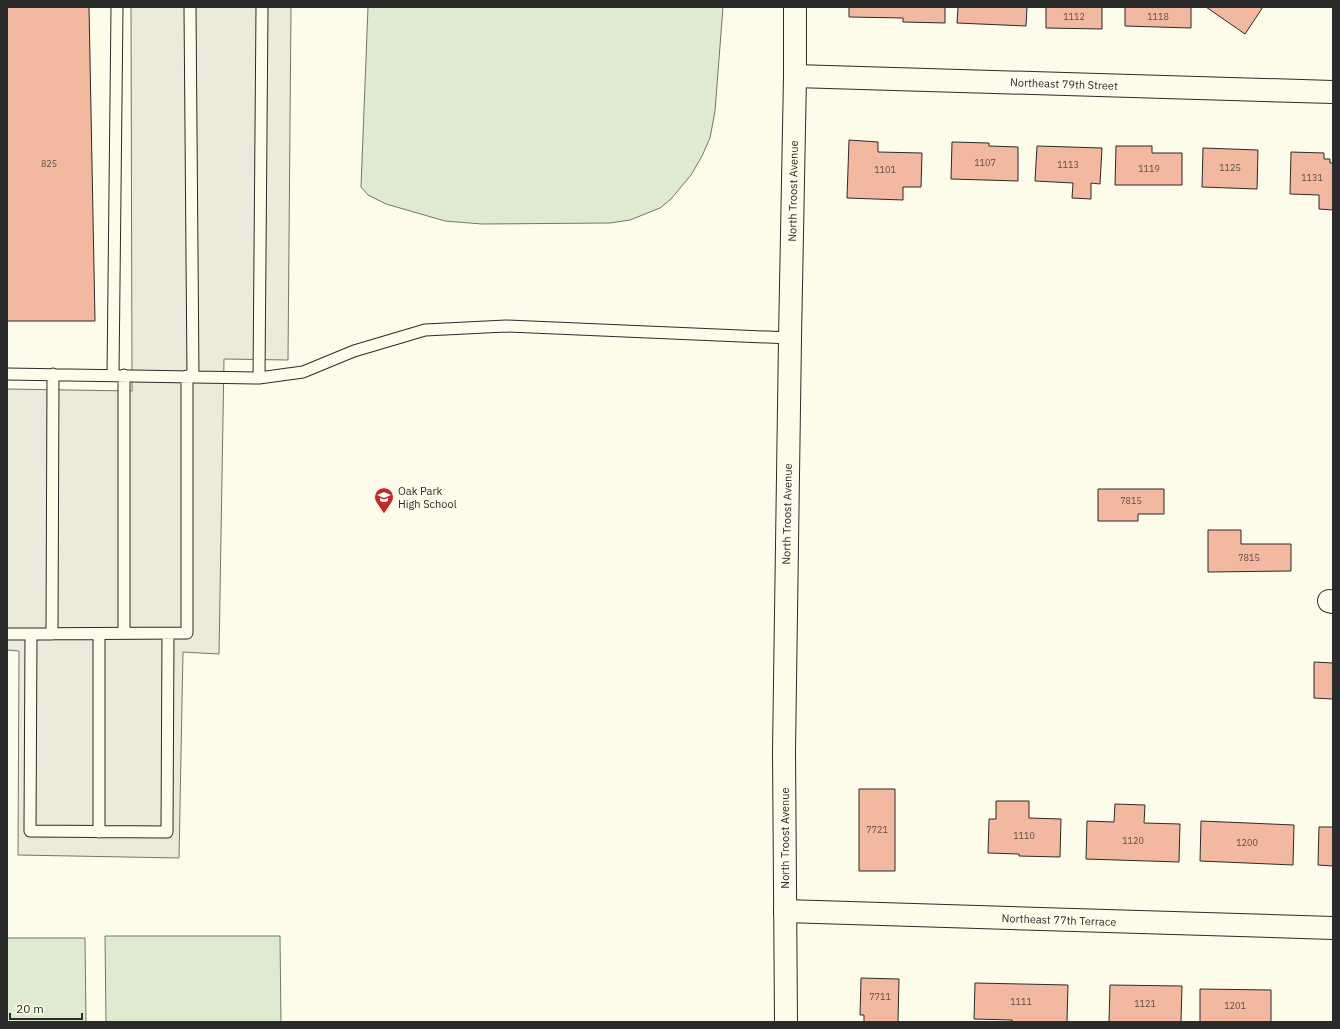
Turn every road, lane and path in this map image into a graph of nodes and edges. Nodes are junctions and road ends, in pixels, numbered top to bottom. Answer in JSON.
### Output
{"nodes":[{"id":1,"x":117,"y":7,"type":"edge"},
{"id":2,"x":190,"y":7,"type":"edge"},
{"id":3,"x":262,"y":7,"type":"edge"},
{"id":4,"x":795,"y":7,"type":"edge"},
{"id":5,"x":795,"y":76,"type":"junction"},
{"id":6,"x":1333,"y":92,"type":"edge"},
{"id":7,"x":790,"y":338,"type":"junction"},
{"id":8,"x":7,"y":374,"type":"edge"},
{"id":9,"x":53,"y":374,"type":"junction"},
{"id":10,"x":119,"y":375,"type":"junction"},
{"id":11,"x":190,"y":376,"type":"junction"},
{"id":12,"x":259,"y":378,"type":"junction"},
{"id":13,"x":124,"y":633,"type":"junction"},
{"id":14,"x":7,"y":634,"type":"edge"},
{"id":15,"x":31,"y":634,"type":"junction"},
{"id":16,"x":52,"y":634,"type":"junction"},
{"id":17,"x":99,"y":634,"type":"junction"},
{"id":18,"x":168,"y":634,"type":"junction"},
{"id":19,"x":99,"y":832,"type":"junction"},
{"id":20,"x":785,"y":911,"type":"junction"},
{"id":21,"x":1333,"y":928,"type":"edge"},
{"id":22,"x":786,"y":1022,"type":"edge"}],
"edges":[{"from":1,"to":10,"type":"lane"},
{"from":2,"to":11,"type":"lane"},
{"from":3,"to":12,"type":"lane"},
{"from":4,"to":5,"type":"street","name":"North Troost Avenue"},
{"from":5,"to":6,"type":"street","name":"Northeast 79th Street"},
{"from":5,"to":7,"type":"street","name":"North Troost Avenue"},
{"from":7,"to":12,"type":"lane"},
{"from":7,"to":20,"type":"street","name":"North Troost Avenue"},
{"from":8,"to":9,"type":"lane"},
{"from":9,"to":10,"type":"lane"},
{"from":9,"to":16,"type":"lane"},
{"from":10,"to":11,"type":"lane"},
{"from":10,"to":13,"type":"lane"},
{"from":11,"to":12,"type":"lane"},
{"from":11,"to":18,"type":"lane"},
{"from":13,"to":17,"type":"lane"},
{"from":13,"to":18,"type":"lane"},
{"from":14,"to":15,"type":"lane"},
{"from":15,"to":16,"type":"lane"},
{"from":15,"to":19,"type":"lane"},
{"from":16,"to":17,"type":"lane"},
{"from":17,"to":19,"type":"lane"},
{"from":18,"to":19,"type":"lane"},
{"from":20,"to":21,"type":"street","name":"Northeast 77th Terrace"},
{"from":20,"to":22,"type":"street","name":"North Troost Avenue"}]}
